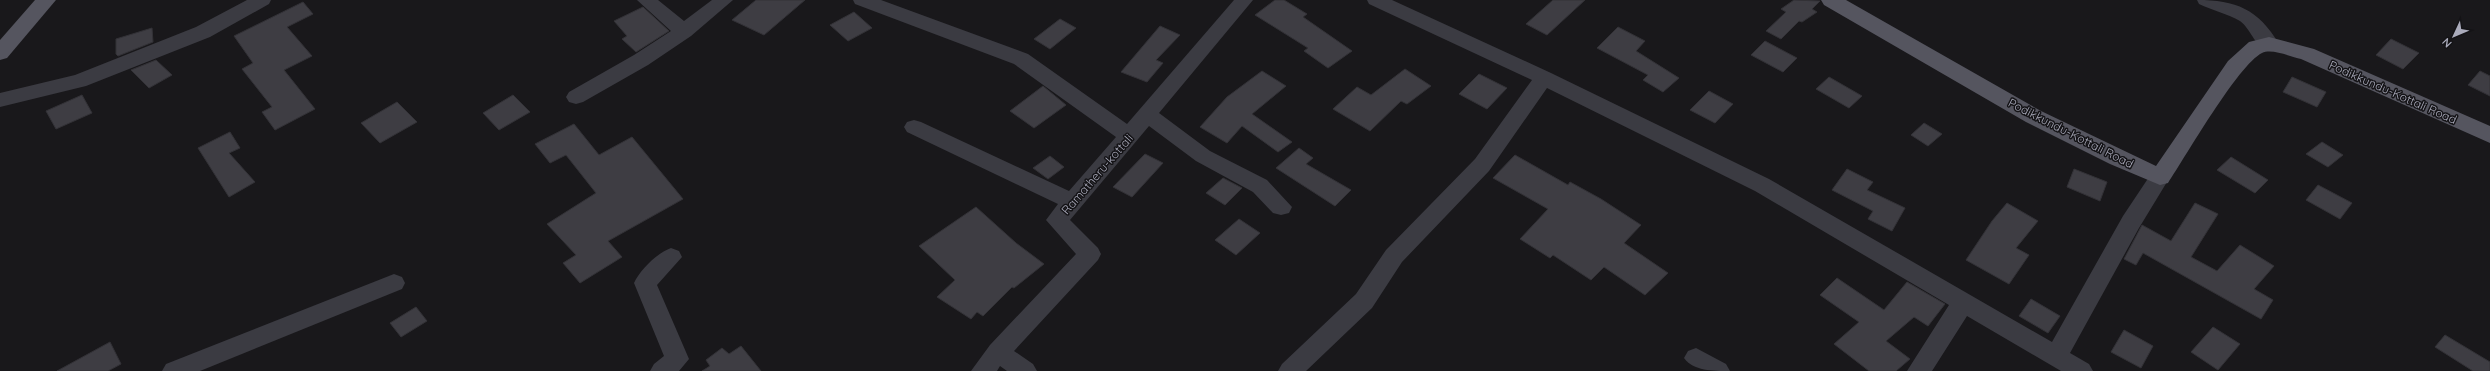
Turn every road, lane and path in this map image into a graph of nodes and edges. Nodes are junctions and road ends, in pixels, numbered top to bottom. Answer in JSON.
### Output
{"nodes":[{"id":1,"x":46,"y":0,"type":"edge"},
{"id":2,"x":262,"y":0,"type":"edge"},
{"id":3,"x":646,"y":0,"type":"edge"},
{"id":4,"x":724,"y":0,"type":"edge"},
{"id":5,"x":862,"y":0,"type":"edge"},
{"id":6,"x":1376,"y":0,"type":"edge"},
{"id":7,"x":1831,"y":0,"type":"edge"},
{"id":8,"x":2206,"y":0,"type":"edge"},
{"id":9,"x":1239,"y":1,"type":"edge"},
{"id":10,"x":684,"y":31,"type":"junction"},
{"id":11,"x":2269,"y":44,"type":"junction"},
{"id":12,"x":0,"y":53,"type":"edge"},
{"id":13,"x":1544,"y":78,"type":"junction"},
{"id":14,"x":576,"y":97,"type":"dead end"},
{"id":15,"x":0,"y":100,"type":"edge"},
{"id":16,"x":1148,"y":115,"type":"junction"},
{"id":17,"x":914,"y":127,"type":"dead end"},
{"id":18,"x":2490,"y":135,"type":"edge"},
{"id":19,"x":1130,"y":136,"type":"junction"},
{"id":20,"x":2160,"y":177,"type":"junction"},
{"id":21,"x":1073,"y":202,"type":"junction"},
{"id":22,"x":1281,"y":207,"type":"dead end"},
{"id":23,"x":671,"y":257,"type":"dead end"},
{"id":24,"x":394,"y":283,"type":"dead end"},
{"id":25,"x":1963,"y":303,"type":"junction"},
{"id":26,"x":998,"y":352,"type":"junction"},
{"id":27,"x":2056,"y":356,"type":"junction"},
{"id":28,"x":1696,"y":358,"type":"dead end"},
{"id":29,"x":174,"y":371,"type":"edge"},
{"id":30,"x":662,"y":371,"type":"edge"},
{"id":31,"x":983,"y":371,"type":"edge"},
{"id":32,"x":1025,"y":371,"type":"edge"},
{"id":33,"x":1290,"y":371,"type":"edge"},
{"id":34,"x":1718,"y":371,"type":"edge"},
{"id":35,"x":1919,"y":371,"type":"edge"},
{"id":36,"x":2081,"y":371,"type":"edge"}],
"edges":[{"from":1,"to":12,"type":"main road"},
{"from":2,"to":15,"type":"street"},
{"from":3,"to":10,"type":"street"},
{"from":4,"to":10,"type":"street"},
{"from":5,"to":19,"type":"street"},
{"from":6,"to":13,"type":"street"},
{"from":7,"to":20,"type":"main road","name":"Podikkundu-Kottali Road"},
{"from":8,"to":11,"type":"street"},
{"from":9,"to":16,"type":"street","name":"Ramatheru-kottali"},
{"from":10,"to":14,"type":"street"},
{"from":11,"to":18,"type":"main road","name":"Podikkundu-Kottali Road"},
{"from":11,"to":20,"type":"main road"},
{"from":13,"to":25,"type":"street"},
{"from":13,"to":33,"type":"street"},
{"from":16,"to":19,"type":"street","name":"Ramatheru-kottali"},
{"from":16,"to":22,"type":"street"},
{"from":17,"to":21,"type":"street"},
{"from":19,"to":21,"type":"street","name":"Ramatheru-kottali"},
{"from":20,"to":27,"type":"street"},
{"from":21,"to":26,"type":"street","name":"Ramatheru-kottali"},
{"from":23,"to":30,"type":"street"},
{"from":24,"to":29,"type":"street"},
{"from":25,"to":27,"type":"street"},
{"from":25,"to":35,"type":"street"},
{"from":26,"to":31,"type":"street"},
{"from":26,"to":32,"type":"street"},
{"from":27,"to":36,"type":"street"},
{"from":28,"to":34,"type":"street"}]}
